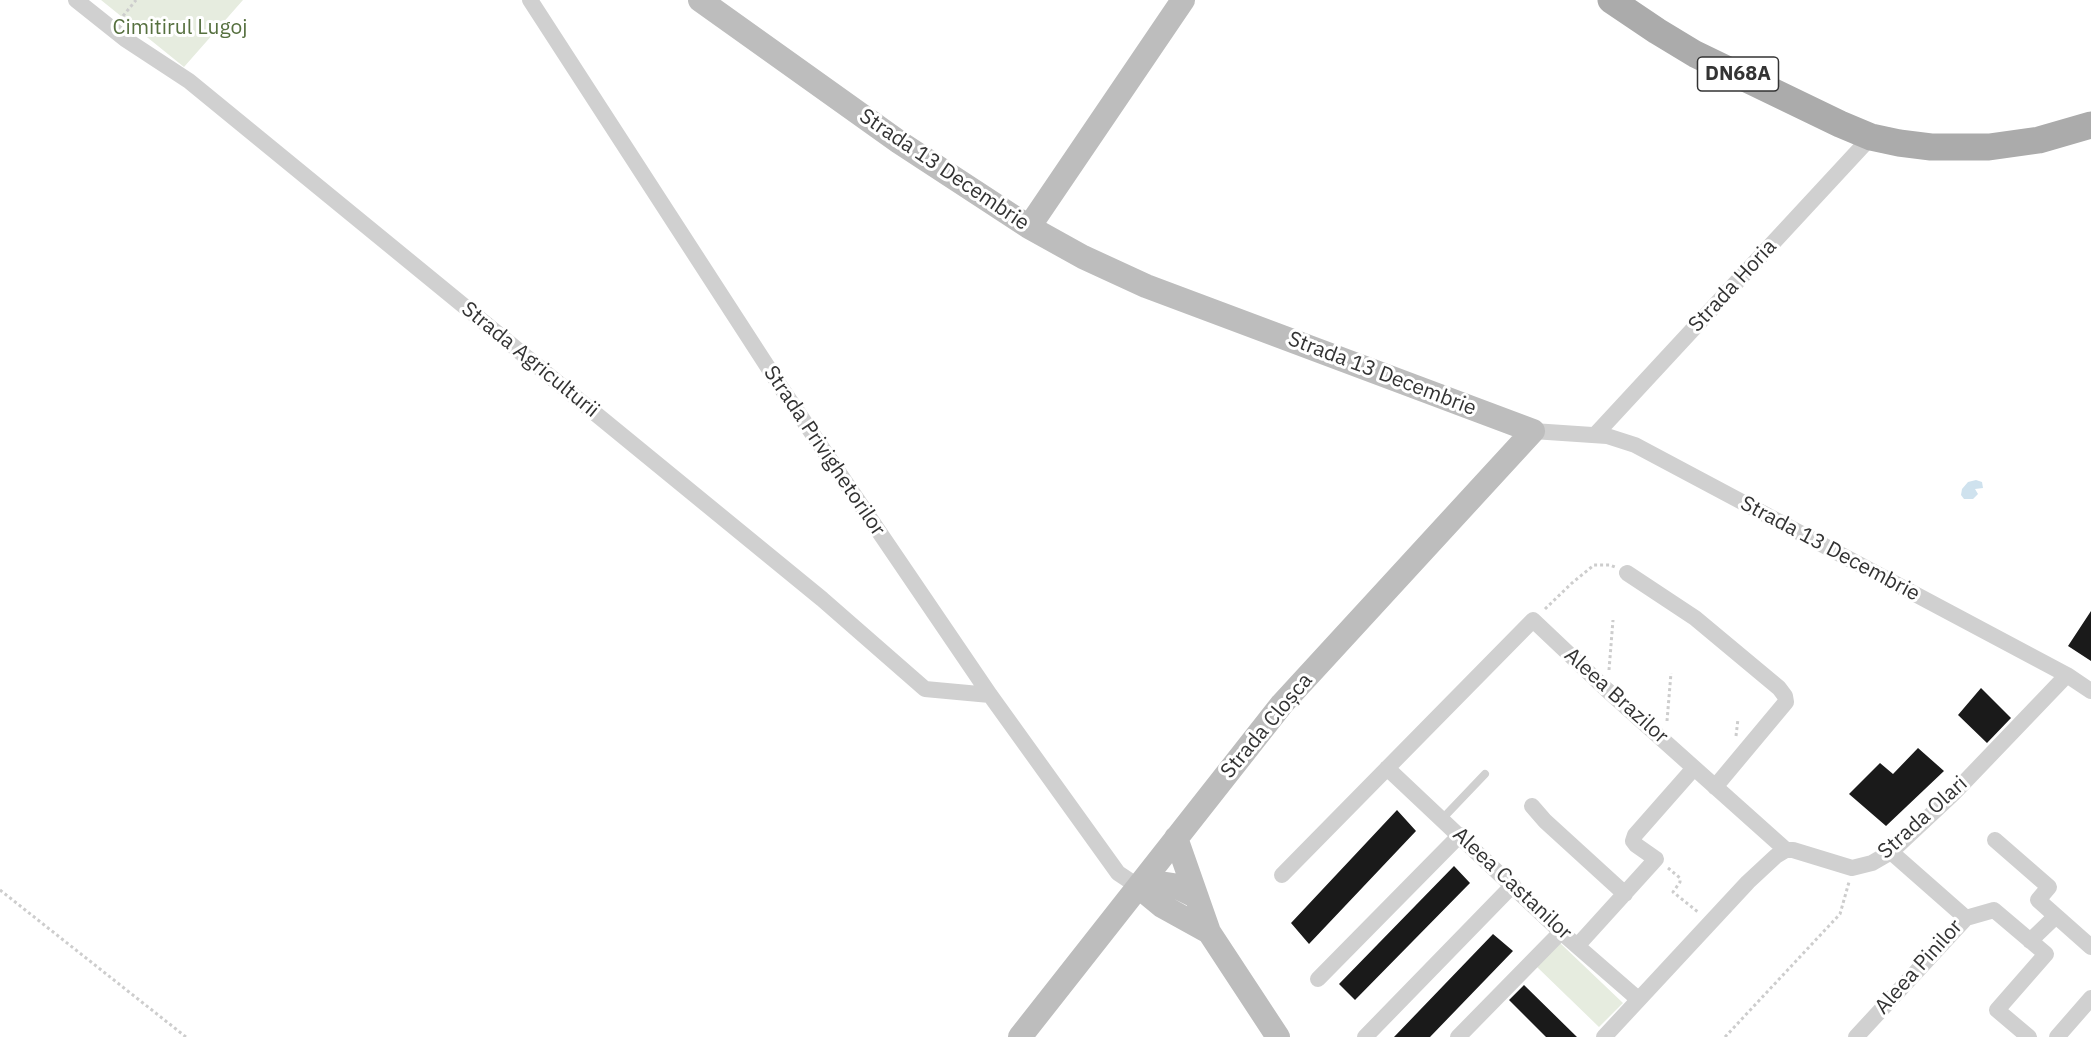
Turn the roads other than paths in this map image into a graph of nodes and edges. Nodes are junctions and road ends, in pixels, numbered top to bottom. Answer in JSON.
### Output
{"nodes":[{"id":1,"x":76,"y":0,"type":"edge"},
{"id":2,"x":530,"y":0,"type":"edge"},
{"id":3,"x":700,"y":0,"type":"edge"},
{"id":4,"x":1183,"y":0,"type":"edge"},
{"id":5,"x":1611,"y":0,"type":"edge"},
{"id":6,"x":2091,"y":125,"type":"edge"},
{"id":7,"x":1872,"y":136,"type":"junction"},
{"id":8,"x":1029,"y":227,"type":"junction"},
{"id":9,"x":1533,"y":431,"type":"junction"},
{"id":10,"x":1594,"y":435,"type":"junction"},
{"id":11,"x":1627,"y":573,"type":"road end"},
{"id":12,"x":2067,"y":675,"type":"junction"},
{"id":13,"x":2091,"y":691,"type":"edge"},
{"id":14,"x":990,"y":694,"type":"junction"},
{"id":15,"x":1387,"y":768,"type":"junction"},
{"id":16,"x":1694,"y":768,"type":"junction"},
{"id":17,"x":1485,"y":774,"type":"dead end"},
{"id":18,"x":1715,"y":787,"type":"junction"},
{"id":19,"x":1532,"y":807,"type":"dead end"},
{"id":20,"x":1443,"y":818,"type":"junction"},
{"id":21,"x":1460,"y":835,"type":"junction"},
{"id":22,"x":1176,"y":838,"type":"junction"},
{"id":23,"x":1995,"y":840,"type":"dead end"},
{"id":24,"x":1786,"y":850,"type":"junction"},
{"id":25,"x":1891,"y":852,"type":"junction"},
{"id":26,"x":1282,"y":875,"type":"dead end"},
{"id":27,"x":1513,"y":885,"type":"junction"},
{"id":28,"x":1139,"y":887,"type":"junction"},
{"id":29,"x":1625,"y":894,"type":"junction"},
{"id":30,"x":1195,"y":896,"type":"junction"},
{"id":31,"x":2055,"y":915,"type":"junction"},
{"id":32,"x":1966,"y":918,"type":"junction"},
{"id":33,"x":1209,"y":932,"type":"junction"},
{"id":34,"x":1562,"y":932,"type":"junction"},
{"id":35,"x":2030,"y":941,"type":"junction"},
{"id":36,"x":1578,"y":945,"type":"junction"},
{"id":37,"x":2091,"y":947,"type":"edge"},
{"id":38,"x":1318,"y":979,"type":"dead end"},
{"id":39,"x":2091,"y":998,"type":"edge"},
{"id":40,"x":1638,"y":999,"type":"junction"},
{"id":41,"x":1020,"y":1037,"type":"edge"},
{"id":42,"x":1278,"y":1037,"type":"edge"},
{"id":43,"x":1365,"y":1037,"type":"edge"},
{"id":44,"x":1458,"y":1037,"type":"edge"},
{"id":45,"x":1604,"y":1037,"type":"edge"},
{"id":46,"x":1856,"y":1037,"type":"edge"},
{"id":47,"x":2029,"y":1037,"type":"edge"},
{"id":48,"x":2057,"y":1037,"type":"edge"}],
"edges":[{"from":1,"to":14,"type":"street","name":"Strada Agriculturii"},
{"from":2,"to":14,"type":"street","name":"Strada Privighetorilor"},
{"from":3,"to":8,"type":"street","name":"Strada 13 Decembrie"},
{"from":4,"to":8,"type":"street"},
{"from":5,"to":7,"type":"main road","number":"DN68A"},
{"from":6,"to":7,"type":"main road","number":"DN68A"},
{"from":7,"to":10,"type":"street","name":"Strada Horia"},
{"from":8,"to":9,"type":"street","name":"Strada 13 Decembrie"},
{"from":9,"to":10,"type":"street","name":"Strada 13 Decembrie"},
{"from":9,"to":22,"type":"street","name":"Strada Cloșca"},
{"from":10,"to":12,"type":"street","name":"Strada 13 Decembrie"},
{"from":11,"to":18,"type":"street"},
{"from":12,"to":13,"type":"street","name":"Strada 13 Decembrie"},
{"from":12,"to":25,"type":"street","name":"Strada Olari"},
{"from":14,"to":28,"type":"street","name":"Strada Privighetorilor"},
{"from":15,"to":16,"type":"street","name":"Aleea Brazilor"},
{"from":15,"to":20,"type":"street","name":"Aleea Castanilor"},
{"from":15,"to":26,"type":"street"},
{"from":16,"to":18,"type":"street","name":"Aleea Brazilor"},
{"from":16,"to":29,"type":"street"},
{"from":17,"to":20,"type":"lane"},
{"from":18,"to":24,"type":"street","name":"Aleea Brazilor"},
{"from":19,"to":29,"type":"street"},
{"from":20,"to":21,"type":"street","name":"Aleea Castanilor"},
{"from":21,"to":27,"type":"street","name":"Aleea Castanilor"},
{"from":21,"to":38,"type":"street"},
{"from":22,"to":28,"type":"street","name":"Strada Cloșca"},
{"from":22,"to":30,"type":"street"},
{"from":23,"to":31,"type":"street"},
{"from":24,"to":25,"type":"street","name":"Strada Olari"},
{"from":24,"to":40,"type":"street"},
{"from":25,"to":32,"type":"street","name":"Aleea Pinilor"},
{"from":27,"to":34,"type":"street","name":"Aleea Castanilor"},
{"from":27,"to":43,"type":"street"},
{"from":28,"to":30,"type":"street"},
{"from":28,"to":33,"type":"street"},
{"from":28,"to":41,"type":"street","name":"Strada Cloșca"},
{"from":29,"to":36,"type":"street"},
{"from":30,"to":33,"type":"street"},
{"from":31,"to":35,"type":"street"},
{"from":31,"to":37,"type":"street"},
{"from":32,"to":35,"type":"street"},
{"from":32,"to":46,"type":"street","name":"Aleea Pinilor"},
{"from":33,"to":42,"type":"street"},
{"from":34,"to":36,"type":"street","name":"Aleea Castanilor"},
{"from":34,"to":44,"type":"street"},
{"from":35,"to":47,"type":"street"},
{"from":36,"to":40,"type":"street","name":"Aleea Castanilor"},
{"from":39,"to":48,"type":"street"},
{"from":40,"to":45,"type":"street"}]}
